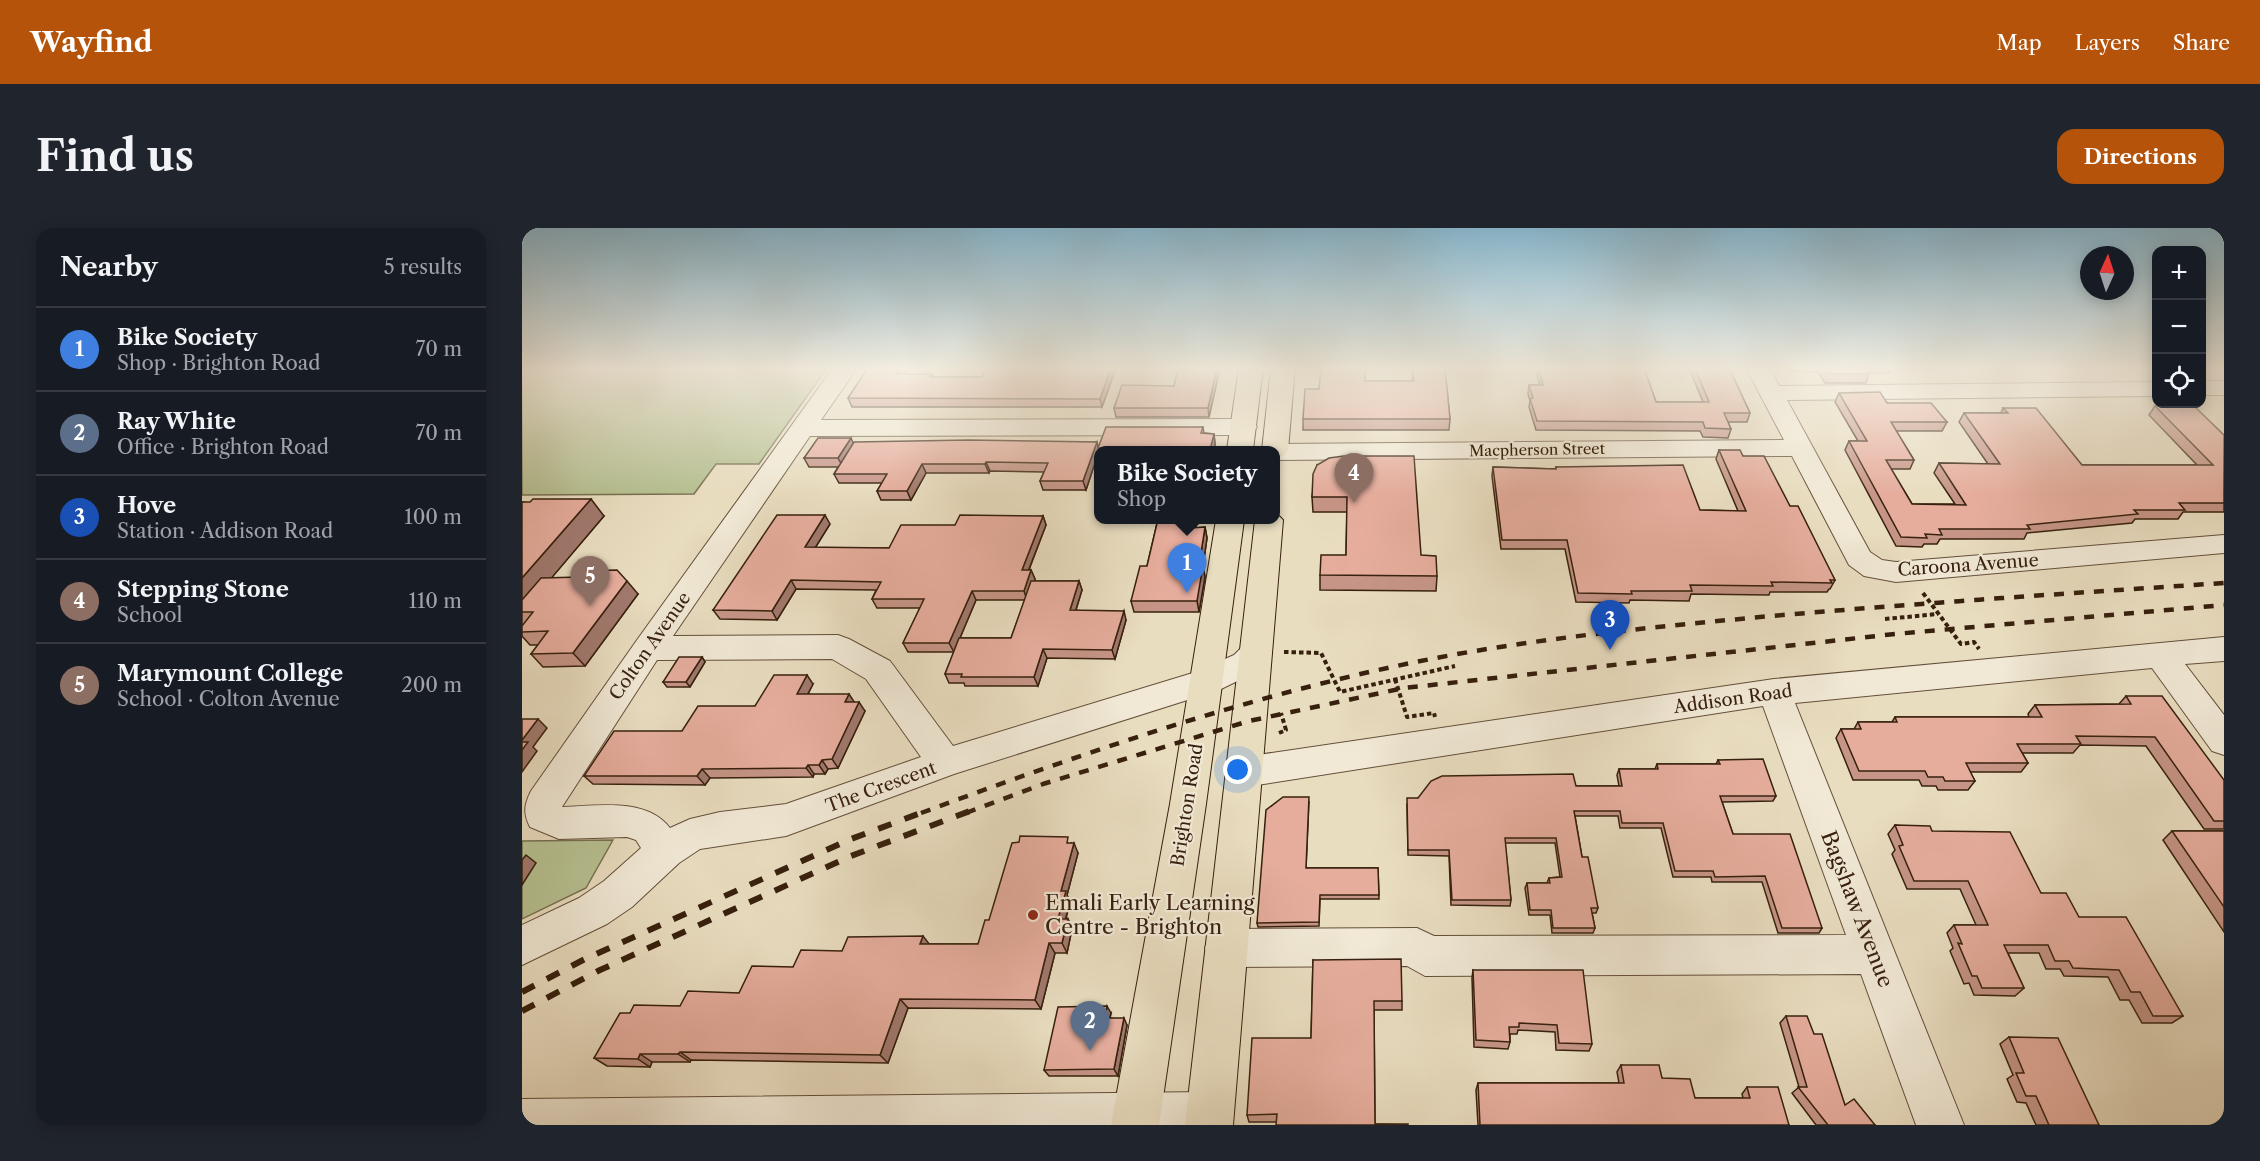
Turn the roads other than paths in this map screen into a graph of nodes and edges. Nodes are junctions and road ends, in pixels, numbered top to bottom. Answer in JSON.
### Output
{"nodes":[{"id":1,"x":815,"y":410,"type":"edge"},
{"id":2,"x":1246,"y":410,"type":"edge"},
{"id":3,"x":1279,"y":410,"type":"edge"},
{"id":4,"x":1780,"y":410,"type":"edge"},
{"id":5,"x":802,"y":428,"type":"junction"},
{"id":6,"x":1242,"y":439,"type":"edge"},
{"id":7,"x":1275,"y":446,"type":"edge"},
{"id":8,"x":1799,"y":448,"type":"junction"},
{"id":9,"x":1280,"y":451,"type":"edge"},
{"id":10,"x":1229,"y":524,"type":"edge"},
{"id":11,"x":1269,"y":524,"type":"edge"},
{"id":12,"x":2224,"y":544,"type":"edge"},
{"id":13,"x":648,"y":648,"type":"junction"},
{"id":14,"x":2224,"y":649,"type":"edge"},
{"id":15,"x":1256,"y":652,"type":"junction"},
{"id":16,"x":2160,"y":655,"type":"junction"},
{"id":17,"x":1207,"y":681,"type":"junction"},
{"id":18,"x":1774,"y":692,"type":"junction"},
{"id":19,"x":2224,"y":741,"type":"edge"},
{"id":20,"x":945,"y":764,"type":"junction"},
{"id":21,"x":1244,"y":772,"type":"junction"},
{"id":22,"x":665,"y":851,"type":"junction"},
{"id":23,"x":522,"y":946,"type":"edge"},
{"id":24,"x":1226,"y":948,"type":"junction"},
{"id":25,"x":1875,"y":954,"type":"junction"},
{"id":26,"x":1136,"y":1120,"type":"edge"},
{"id":27,"x":1209,"y":1120,"type":"edge"},
{"id":28,"x":522,"y":1122,"type":"edge"},
{"id":29,"x":1940,"y":1125,"type":"edge"}],
"edges":[{"from":1,"to":5,"type":"street","name":"Colton Avenue"},
{"from":2,"to":6,"type":"main road"},
{"from":3,"to":7,"type":"main road"},
{"from":4,"to":8,"type":"street","name":"Caroona Avenue"},
{"from":5,"to":6,"type":"street"},
{"from":5,"to":13,"type":"street","name":"Colton Avenue"},
{"from":8,"to":9,"type":"street","name":"Macpherson Street"},
{"from":8,"to":12,"type":"street","name":"Caroona Avenue"},
{"from":10,"to":17,"type":"main road","name":"Brighton Road"},
{"from":11,"to":15,"type":"main road"},
{"from":13,"to":20,"type":"street"},
{"from":13,"to":22,"type":"street","name":"Colton Avenue"},
{"from":14,"to":16,"type":"street","name":"Addison Road"},
{"from":15,"to":17,"type":"street","name":"The Crescent"},
{"from":15,"to":21,"type":"main road"},
{"from":16,"to":18,"type":"street","name":"Addison Road"},
{"from":16,"to":19,"type":"street"},
{"from":17,"to":20,"type":"street","name":"The Crescent"},
{"from":17,"to":26,"type":"main road","name":"Brighton Road"},
{"from":18,"to":21,"type":"street","name":"Addison Road"},
{"from":18,"to":25,"type":"street","name":"Bagshaw Avenue"},
{"from":20,"to":22,"type":"street","name":"The Crescent"},
{"from":21,"to":24,"type":"main road"},
{"from":22,"to":23,"type":"street","name":"The Crescent"},
{"from":24,"to":25,"type":"street"},
{"from":24,"to":27,"type":"main road"},
{"from":25,"to":29,"type":"street","name":"Bagshaw Avenue"},
{"from":26,"to":27,"type":"street"},
{"from":26,"to":28,"type":"street"}]}
